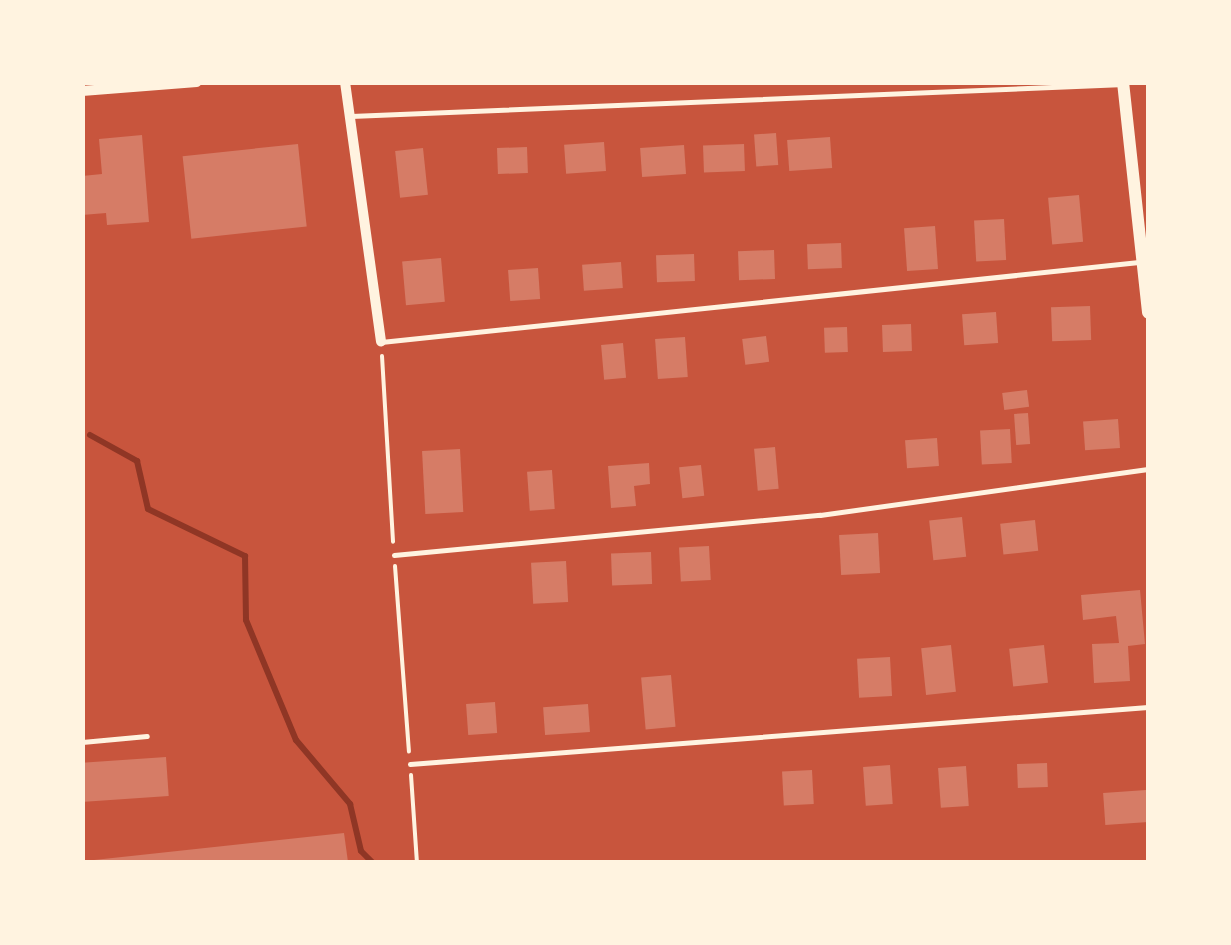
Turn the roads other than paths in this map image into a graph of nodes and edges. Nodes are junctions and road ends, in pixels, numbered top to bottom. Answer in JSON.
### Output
{"nodes":[{"id":1,"x":197,"y":82,"type":"edge"},
{"id":2,"x":345,"y":82,"type":"edge"},
{"id":3,"x":1124,"y":83,"type":"edge"},
{"id":4,"x":106,"y":86,"type":"edge"},
{"id":5,"x":82,"y":91,"type":"edge"},
{"id":6,"x":348,"y":116,"type":"junction"},
{"id":7,"x":1146,"y":261,"type":"edge"},
{"id":8,"x":1148,"y":314,"type":"edge"},
{"id":9,"x":382,"y":342,"type":"joint"},
{"id":10,"x":1148,"y":469,"type":"edge"},
{"id":11,"x":394,"y":555,"type":"road end"},
{"id":12,"x":1148,"y":707,"type":"edge"},
{"id":13,"x":148,"y":736,"type":"dead end"},
{"id":14,"x":82,"y":742,"type":"edge"},
{"id":15,"x":410,"y":764,"type":"road end"}],
"edges":[{"from":1,"to":4,"type":"street"},
{"from":2,"to":6,"type":"street"},
{"from":3,"to":6,"type":"lane"},
{"from":3,"to":7,"type":"street"},
{"from":4,"to":5,"type":"street"},
{"from":6,"to":9,"type":"street"},
{"from":7,"to":8,"type":"street"},
{"from":7,"to":9,"type":"lane"},
{"from":10,"to":11,"type":"lane"},
{"from":12,"to":15,"type":"lane"},
{"from":13,"to":14,"type":"lane"}]}
